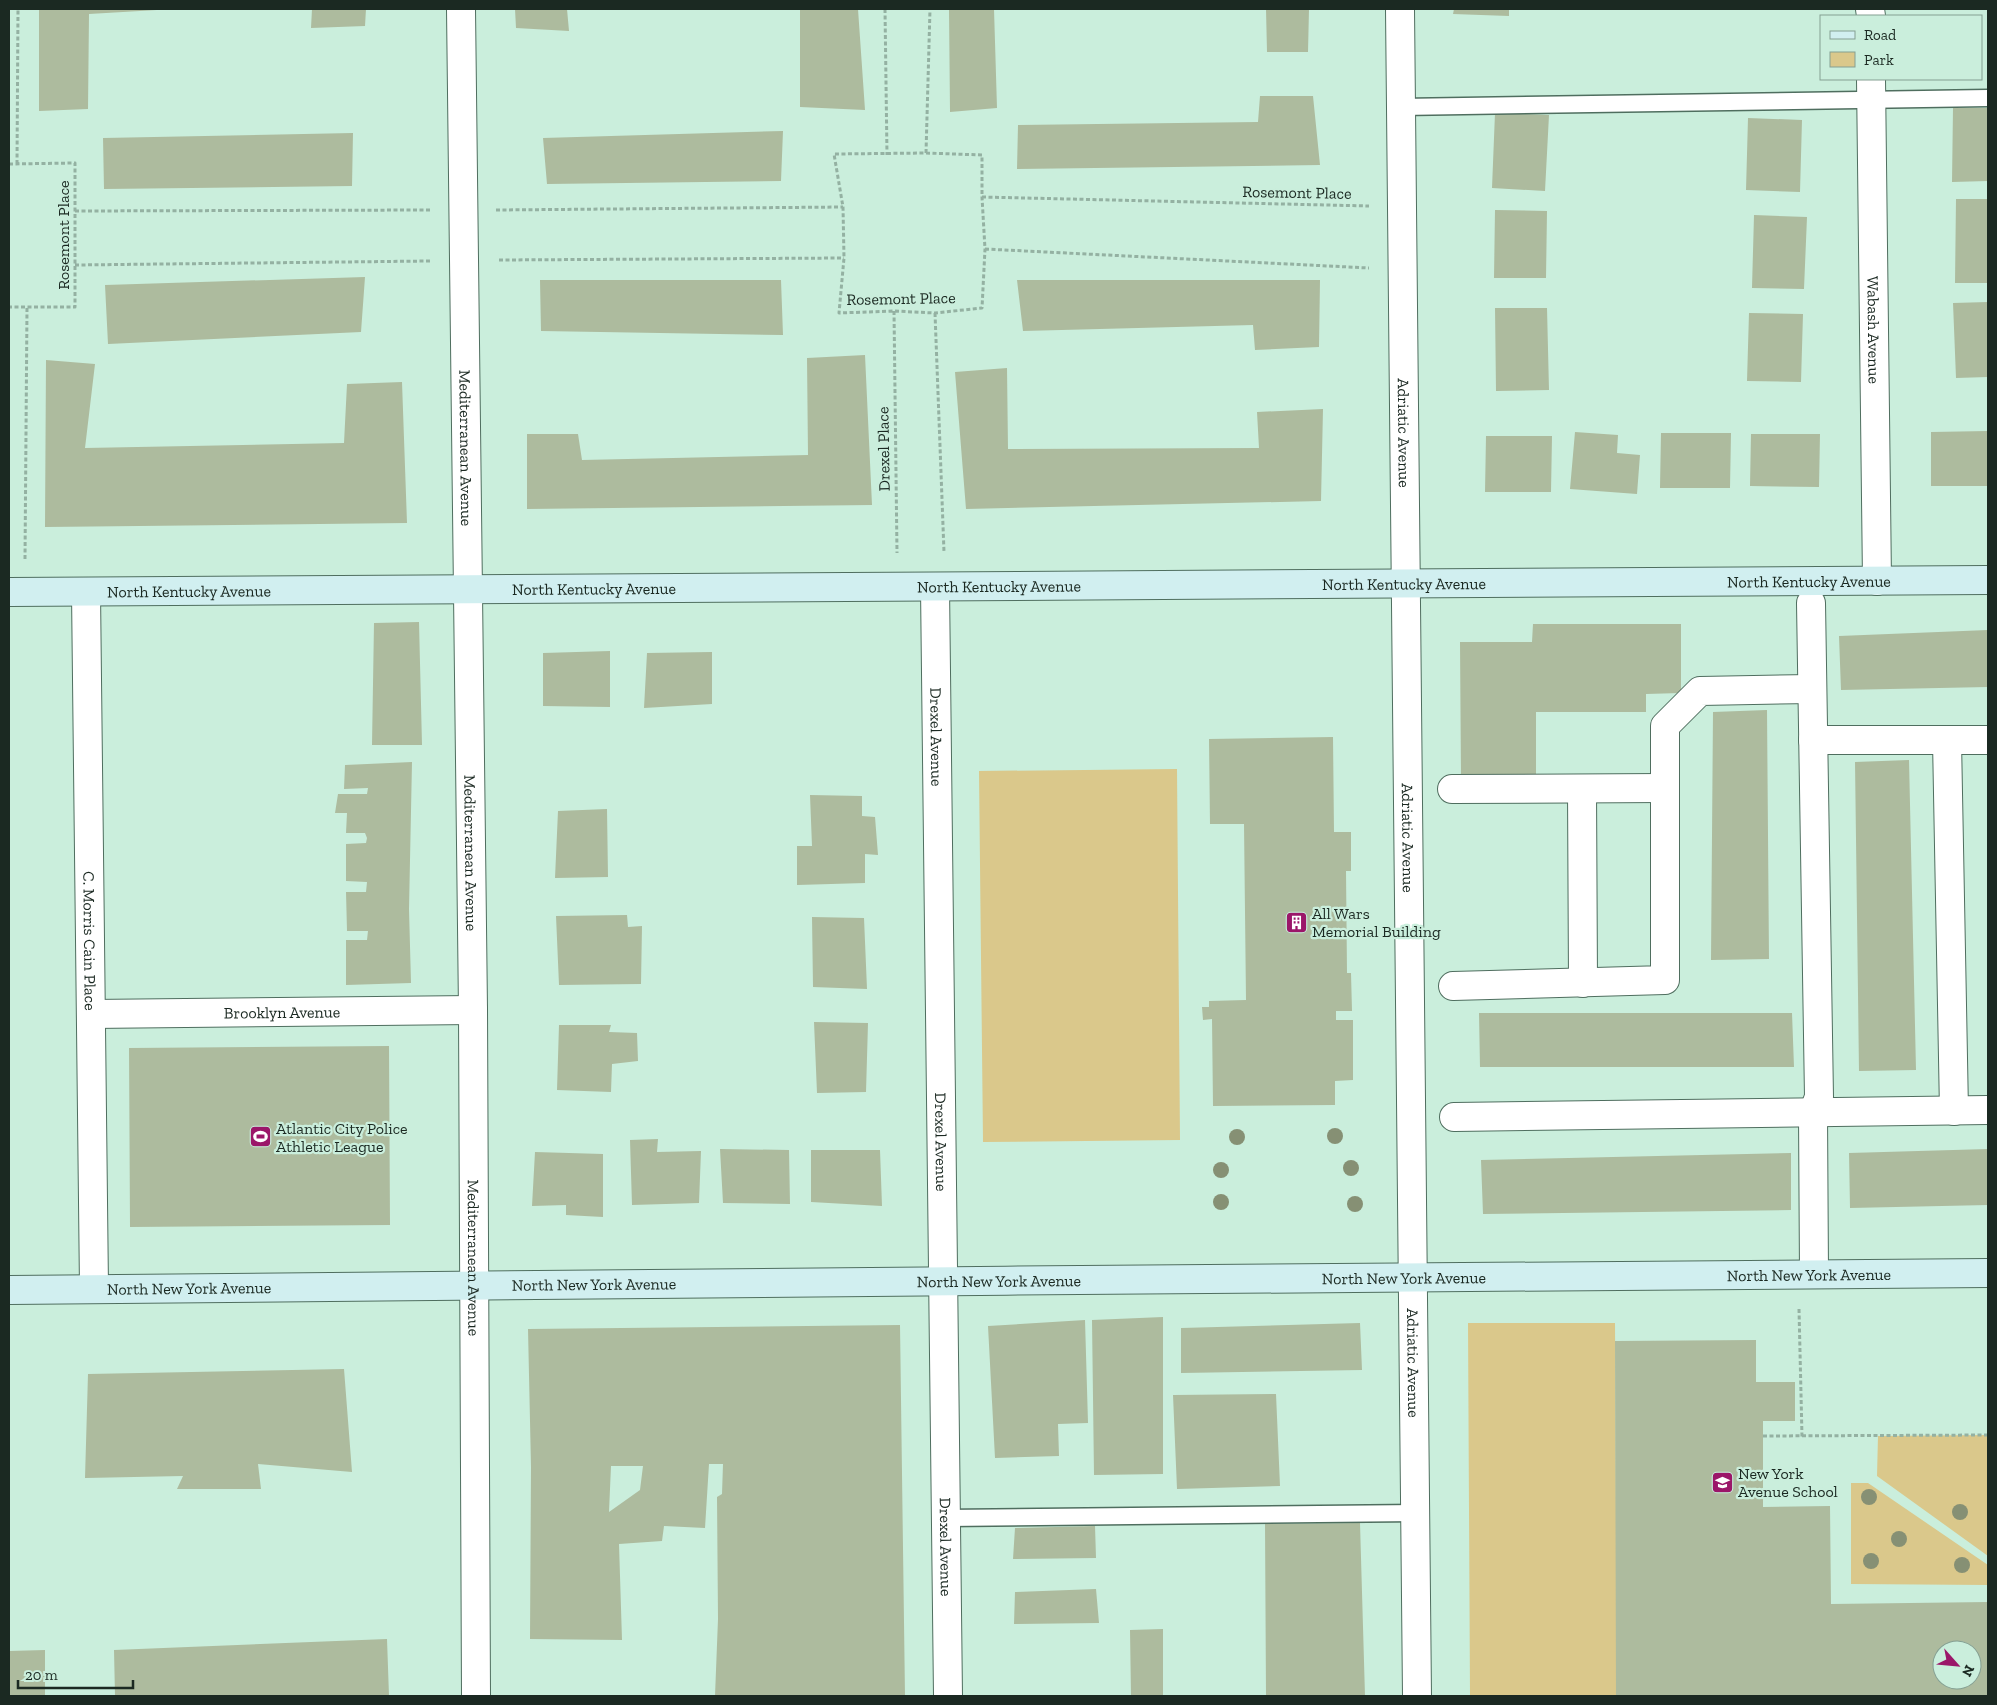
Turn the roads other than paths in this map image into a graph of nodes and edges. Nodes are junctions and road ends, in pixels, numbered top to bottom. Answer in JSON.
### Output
{"nodes":[{"id":1,"x":461,"y":9,"type":"edge"},
{"id":2,"x":1400,"y":9,"type":"edge"},
{"id":3,"x":1871,"y":89,"type":"edge"},
{"id":4,"x":1988,"y":98,"type":"edge"},
{"id":5,"x":1401,"y":107,"type":"junction"},
{"id":6,"x":1988,"y":580,"type":"edge"},
{"id":7,"x":1877,"y":581,"type":"junction"},
{"id":8,"x":1406,"y":583,"type":"junction"},
{"id":9,"x":941,"y":587,"type":"junction"},
{"id":10,"x":468,"y":589,"type":"junction"},
{"id":11,"x":17,"y":592,"type":"edge"},
{"id":12,"x":86,"y":592,"type":"junction"},
{"id":13,"x":1810,"y":603,"type":"dead end"},
{"id":14,"x":1812,"y":689,"type":"junction"},
{"id":15,"x":1813,"y":740,"type":"junction"},
{"id":16,"x":1947,"y":740,"type":"junction"},
{"id":17,"x":1988,"y":740,"type":"edge"},
{"id":18,"x":1665,"y":788,"type":"junction"},
{"id":19,"x":1452,"y":789,"type":"dead end"},
{"id":20,"x":1582,"y":789,"type":"junction"},
{"id":21,"x":1583,"y":983,"type":"junction"},
{"id":22,"x":1453,"y":986,"type":"dead end"},
{"id":23,"x":473,"y":1010,"type":"junction"},
{"id":24,"x":91,"y":1014,"type":"junction"},
{"id":25,"x":1988,"y":1110,"type":"edge"},
{"id":26,"x":1954,"y":1111,"type":"junction"},
{"id":27,"x":1813,"y":1113,"type":"junction"},
{"id":28,"x":1454,"y":1117,"type":"dead end"},
{"id":29,"x":1988,"y":1273,"type":"edge"},
{"id":30,"x":1814,"y":1274,"type":"junction"},
{"id":31,"x":1414,"y":1277,"type":"junction"},
{"id":32,"x":942,"y":1280,"type":"junction"},
{"id":33,"x":474,"y":1285,"type":"junction"},
{"id":34,"x":94,"y":1288,"type":"junction"},
{"id":35,"x":9,"y":1290,"type":"edge"},
{"id":36,"x":1417,"y":1513,"type":"junction"},
{"id":37,"x":946,"y":1518,"type":"junction"},
{"id":38,"x":476,"y":1696,"type":"edge"},
{"id":39,"x":948,"y":1696,"type":"edge"},
{"id":40,"x":1417,"y":1696,"type":"edge"}],
"edges":[{"from":1,"to":10,"type":"street","name":"Mediterranean Avenue"},
{"from":2,"to":5,"type":"street","name":"Adriatic Avenue"},
{"from":3,"to":4,"type":"lane"},
{"from":3,"to":5,"type":"lane"},
{"from":3,"to":7,"type":"street","name":"Wabash Avenue"},
{"from":5,"to":8,"type":"street","name":"Adriatic Avenue"},
{"from":6,"to":7,"type":"street","name":"North Kentucky Avenue"},
{"from":7,"to":8,"type":"street","name":"North Kentucky Avenue"},
{"from":8,"to":9,"type":"street","name":"North Kentucky Avenue"},
{"from":8,"to":31,"type":"street","name":"Adriatic Avenue"},
{"from":9,"to":10,"type":"street","name":"North Kentucky Avenue"},
{"from":9,"to":32,"type":"street","name":"Drexel Avenue"},
{"from":10,"to":12,"type":"street","name":"North Kentucky Avenue"},
{"from":10,"to":23,"type":"street","name":"Mediterranean Avenue"},
{"from":11,"to":12,"type":"street","name":"North Kentucky Avenue"},
{"from":12,"to":24,"type":"street","name":"C. Morris Cain Place"},
{"from":13,"to":14,"type":"street"},
{"from":14,"to":15,"type":"street"},
{"from":14,"to":18,"type":"street"},
{"from":15,"to":16,"type":"street"},
{"from":15,"to":27,"type":"street"},
{"from":16,"to":17,"type":"street"},
{"from":16,"to":26,"type":"street"},
{"from":18,"to":20,"type":"street"},
{"from":18,"to":21,"type":"street"},
{"from":19,"to":20,"type":"street"},
{"from":20,"to":21,"type":"street"},
{"from":21,"to":22,"type":"street"},
{"from":23,"to":24,"type":"street","name":"Brooklyn Avenue"},
{"from":23,"to":33,"type":"street","name":"Mediterranean Avenue"},
{"from":24,"to":34,"type":"street","name":"C. Morris Cain Place"},
{"from":25,"to":26,"type":"street"},
{"from":26,"to":27,"type":"street"},
{"from":27,"to":28,"type":"street"},
{"from":27,"to":30,"type":"street"},
{"from":29,"to":30,"type":"street","name":"North New York Avenue"},
{"from":30,"to":31,"type":"street","name":"North New York Avenue"},
{"from":31,"to":32,"type":"street","name":"North New York Avenue"},
{"from":31,"to":36,"type":"street","name":"Adriatic Avenue"},
{"from":32,"to":33,"type":"street","name":"North New York Avenue"},
{"from":32,"to":37,"type":"street","name":"Drexel Avenue"},
{"from":33,"to":34,"type":"street","name":"North New York Avenue"},
{"from":33,"to":38,"type":"street","name":"Mediterranean Avenue"},
{"from":34,"to":35,"type":"street","name":"North New York Avenue"},
{"from":36,"to":37,"type":"lane"},
{"from":36,"to":40,"type":"street","name":"Adriatic Avenue"},
{"from":37,"to":39,"type":"street","name":"Drexel Avenue"}]}
